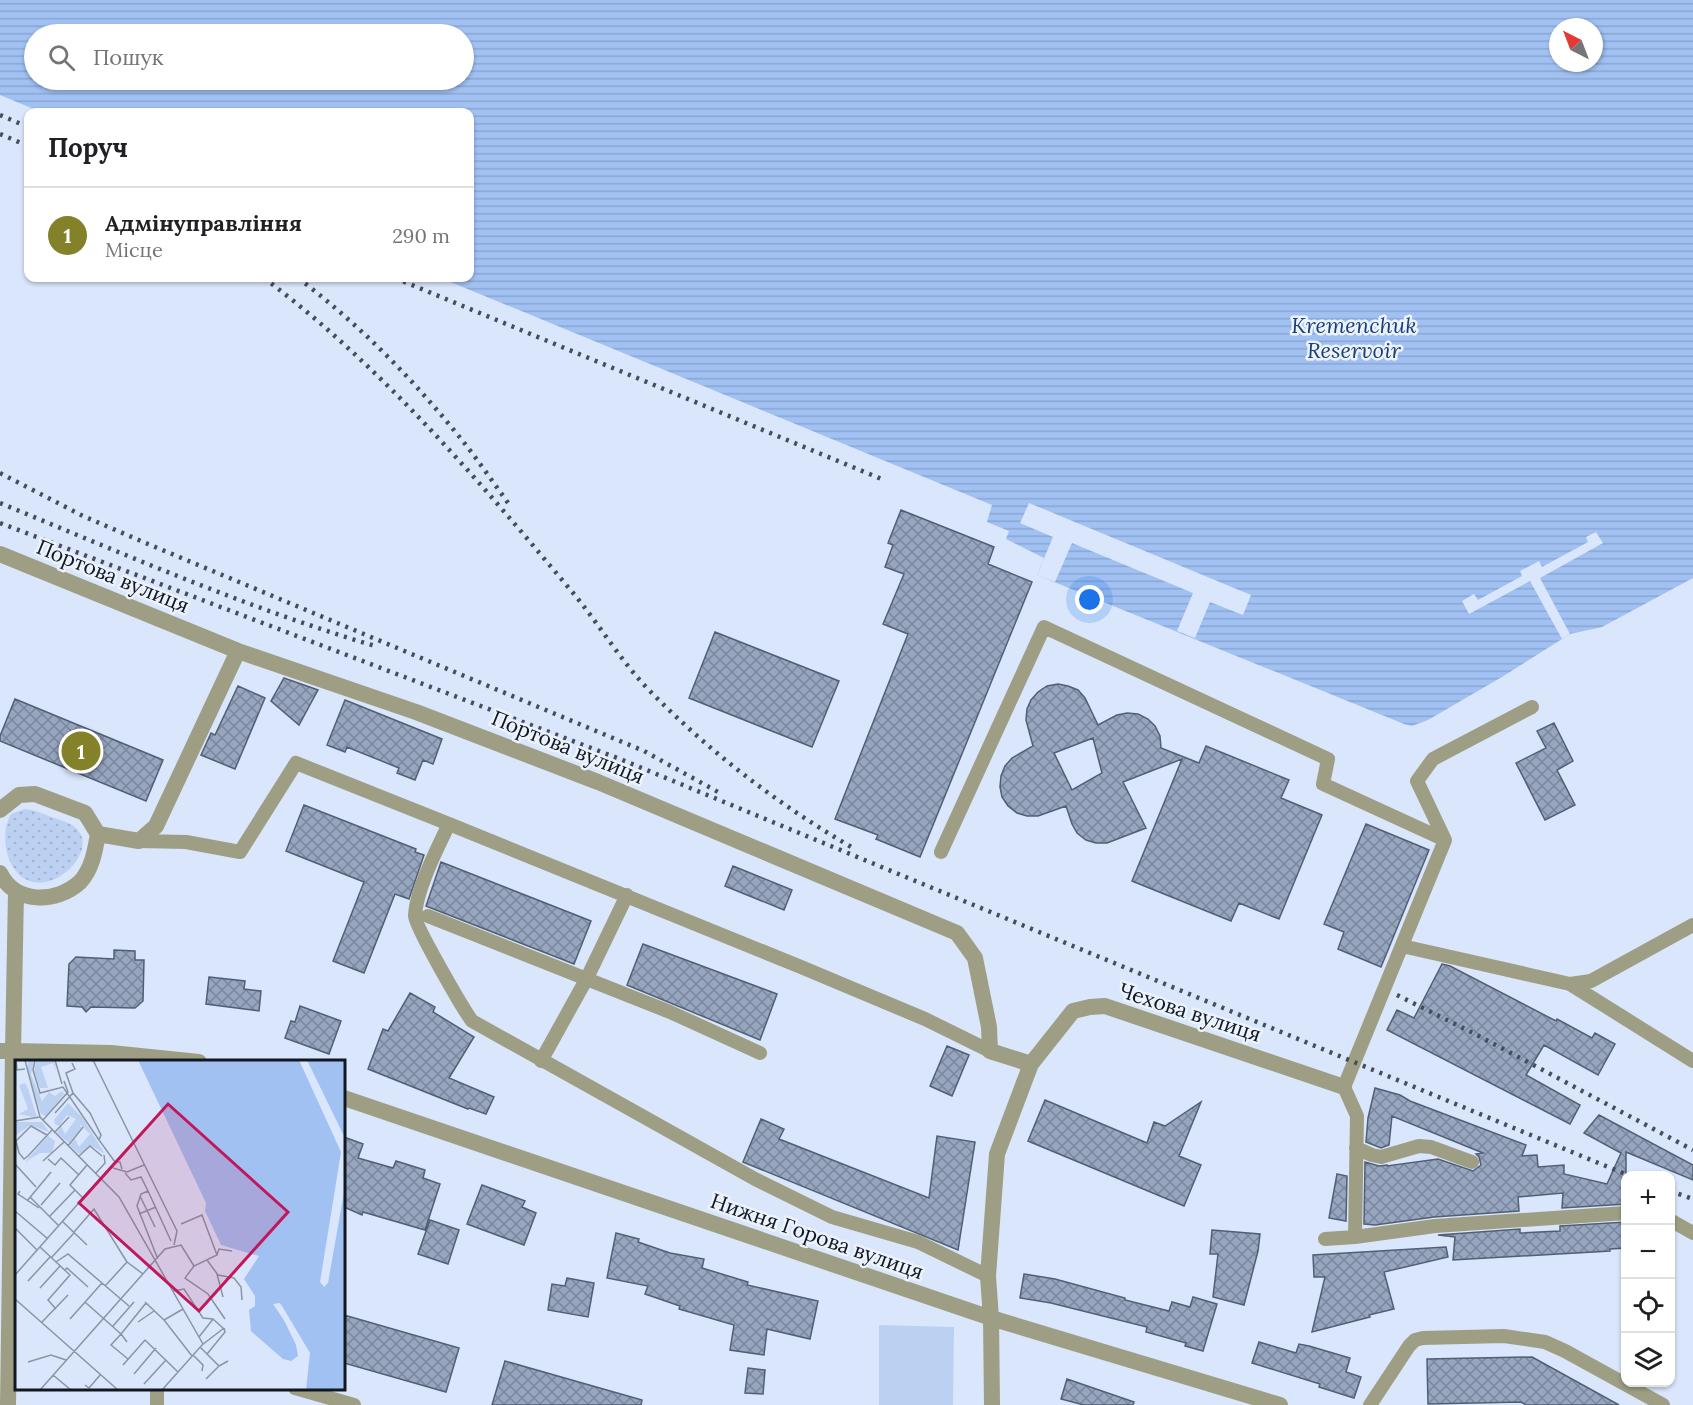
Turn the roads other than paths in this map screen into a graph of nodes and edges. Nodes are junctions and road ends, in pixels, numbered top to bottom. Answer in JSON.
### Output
{"nodes":[{"id":1,"x":0,"y":554,"type":"edge"},
{"id":2,"x":238,"y":651,"type":"junction"},
{"id":3,"x":1532,"y":707,"type":"dead end"},
{"id":4,"x":0,"y":810,"type":"edge"},
{"id":5,"x":448,"y":824,"type":"junction"},
{"id":6,"x":98,"y":834,"type":"junction"},
{"id":7,"x":1445,"y":840,"type":"junction"},
{"id":8,"x":139,"y":841,"type":"junction"},
{"id":9,"x":941,"y":852,"type":"dead end"},
{"id":10,"x":0,"y":873,"type":"edge"},
{"id":11,"x":16,"y":892,"type":"junction"},
{"id":12,"x":627,"y":895,"type":"junction"},
{"id":13,"x":428,"y":916,"type":"dead end"},
{"id":14,"x":1693,"y":925,"type":"edge"},
{"id":15,"x":1402,"y":946,"type":"junction"},
{"id":16,"x":587,"y":978,"type":"junction"},
{"id":17,"x":1570,"y":984,"type":"junction"},
{"id":18,"x":6,"y":1051,"type":"edge"},
{"id":19,"x":990,"y":1051,"type":"junction"},
{"id":20,"x":760,"y":1053,"type":"dead end"},
{"id":21,"x":179,"y":1060,"type":"edge"},
{"id":22,"x":1693,"y":1060,"type":"edge"},
{"id":23,"x":541,"y":1061,"type":"junction"},
{"id":24,"x":1031,"y":1064,"type":"junction"},
{"id":25,"x":1344,"y":1087,"type":"junction"},
{"id":26,"x":345,"y":1098,"type":"edge"},
{"id":27,"x":1356,"y":1148,"type":"junction"},
{"id":28,"x":1472,"y":1162,"type":"dead end"},
{"id":29,"x":1621,"y":1213,"type":"edge"},
{"id":30,"x":1675,"y":1222,"type":"edge"},
{"id":31,"x":1693,"y":1233,"type":"edge"},
{"id":32,"x":1355,"y":1237,"type":"junction"},
{"id":33,"x":1325,"y":1239,"type":"dead end"},
{"id":34,"x":988,"y":1276,"type":"junction"},
{"id":35,"x":991,"y":1318,"type":"junction"},
{"id":36,"x":4,"y":1341,"type":"edge"},
{"id":37,"x":299,"y":1390,"type":"edge"},
{"id":38,"x":8,"y":1405,"type":"edge"},
{"id":39,"x":354,"y":1405,"type":"edge"},
{"id":40,"x":992,"y":1405,"type":"edge"},
{"id":41,"x":1280,"y":1405,"type":"edge"},
{"id":42,"x":1370,"y":1405,"type":"edge"},
{"id":43,"x":1663,"y":1405,"type":"edge"}],
"edges":[{"from":1,"to":2,"type":"street","name":"Портова вулиця"},
{"from":2,"to":8,"type":"street"},
{"from":2,"to":19,"type":"street","name":"Портова вулиця"},
{"from":3,"to":7,"type":"lane"},
{"from":4,"to":6,"type":"street"},
{"from":5,"to":8,"type":"lane"},
{"from":5,"to":12,"type":"lane"},
{"from":5,"to":23,"type":"lane"},
{"from":6,"to":8,"type":"street"},
{"from":6,"to":11,"type":"street"},
{"from":7,"to":9,"type":"lane"},
{"from":7,"to":15,"type":"lane"},
{"from":10,"to":11,"type":"street"},
{"from":11,"to":18,"type":"street"},
{"from":12,"to":16,"type":"lane"},
{"from":12,"to":19,"type":"lane"},
{"from":13,"to":16,"type":"lane"},
{"from":14,"to":17,"type":"lane"},
{"from":15,"to":17,"type":"lane"},
{"from":15,"to":25,"type":"lane"},
{"from":16,"to":20,"type":"lane"},
{"from":16,"to":23,"type":"lane"},
{"from":17,"to":22,"type":"lane"},
{"from":18,"to":21,"type":"street"},
{"from":18,"to":36,"type":"street"},
{"from":19,"to":24,"type":"street"},
{"from":23,"to":34,"type":"lane"},
{"from":24,"to":25,"type":"street","name":"Чехова вулиця"},
{"from":24,"to":34,"type":"street","name":"Чехова вулиця"},
{"from":25,"to":27,"type":"lane"},
{"from":26,"to":35,"type":"street","name":"Нижня Горова вулиця"},
{"from":27,"to":28,"type":"lane"},
{"from":27,"to":32,"type":"lane"},
{"from":29,"to":32,"type":"lane"},
{"from":30,"to":31,"type":"lane"},
{"from":32,"to":33,"type":"lane"},
{"from":34,"to":35,"type":"street","name":"Чехова вулиця"},
{"from":35,"to":40,"type":"street","name":"Чехова вулиця"},
{"from":35,"to":41,"type":"street","name":"Нижня Горова вулиця"},
{"from":36,"to":38,"type":"street"},
{"from":37,"to":39,"type":"lane"},
{"from":42,"to":43,"type":"lane"}]}
